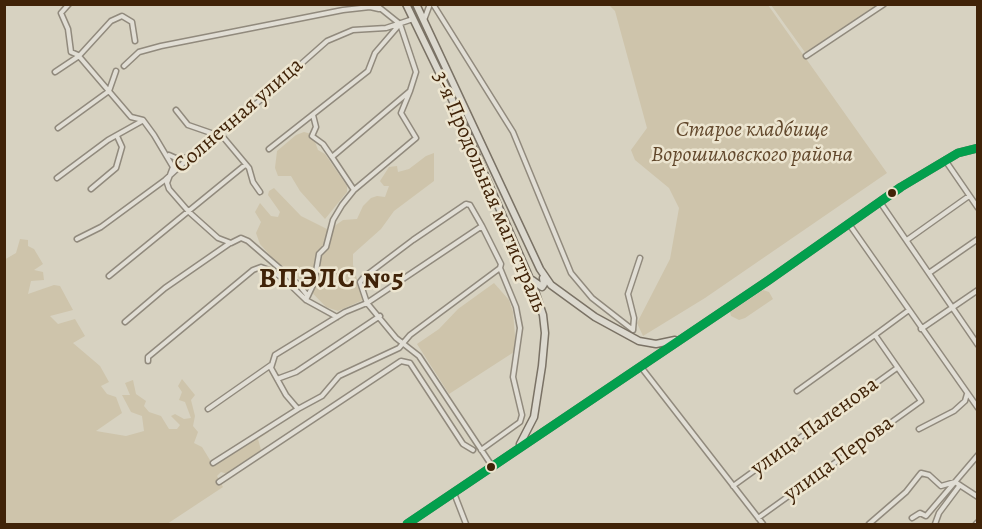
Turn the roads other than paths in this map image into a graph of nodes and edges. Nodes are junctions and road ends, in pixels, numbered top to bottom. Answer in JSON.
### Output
{"nodes":[{"id":1,"x":69,"y":4,"type":"edge"},
{"id":2,"x":375,"y":4,"type":"edge"},
{"id":3,"x":406,"y":4,"type":"edge"},
{"id":4,"x":416,"y":4,"type":"edge"},
{"id":5,"x":432,"y":4,"type":"edge"},
{"id":6,"x":884,"y":4,"type":"edge"},
{"id":7,"x":379,"y":9,"type":"junction"},
{"id":8,"x":413,"y":19,"type":"junction"},
{"id":9,"x":424,"y":21,"type":"junction"},
{"id":10,"x":400,"y":24,"type":"junction"},
{"id":11,"x":135,"y":41,"type":"dead end"},
{"id":12,"x":79,"y":56,"type":"junction"},
{"id":13,"x":806,"y":56,"type":"dead end"},
{"id":14,"x":124,"y":66,"type":"dead end"},
{"id":15,"x":116,"y":71,"type":"dead end"},
{"id":16,"x":55,"y":72,"type":"dead end"},
{"id":17,"x":410,"y":91,"type":"junction"},
{"id":18,"x":109,"y":92,"type":"junction"},
{"id":19,"x":176,"y":110,"type":"dead end"},
{"id":20,"x":313,"y":115,"type":"junction"},
{"id":21,"x":143,"y":120,"type":"junction"},
{"id":22,"x":58,"y":128,"type":"dead end"},
{"id":23,"x":216,"y":133,"type":"junction"},
{"id":24,"x":117,"y":136,"type":"junction"},
{"id":25,"x":978,"y":148,"type":"edge"},
{"id":26,"x":269,"y":149,"type":"dead end"},
{"id":27,"x":167,"y":154,"type":"junction"},
{"id":28,"x":191,"y":156,"type":"junction"},
{"id":29,"x":332,"y":157,"type":"junction"},
{"id":30,"x":945,"y":160,"type":"junction"},
{"id":31,"x":245,"y":165,"type":"junction"},
{"id":32,"x":170,"y":176,"type":"junction"},
{"id":33,"x":57,"y":178,"type":"dead end"},
{"id":34,"x":91,"y":189,"type":"dead end"},
{"id":35,"x":354,"y":190,"type":"junction"},
{"id":36,"x":260,"y":192,"type":"dead end"},
{"id":37,"x":969,"y":196,"type":"junction"},
{"id":38,"x":880,"y":202,"type":"junction"},
{"id":39,"x":978,"y":208,"type":"edge"},
{"id":40,"x":189,"y":213,"type":"junction"},
{"id":41,"x":849,"y":224,"type":"junction"},
{"id":42,"x":482,"y":226,"type":"junction"},
{"id":43,"x":77,"y":239,"type":"dead end"},
{"id":44,"x":978,"y":239,"type":"edge"},
{"id":45,"x":907,"y":240,"type":"junction"},
{"id":46,"x":231,"y":243,"type":"junction"},
{"id":47,"x":640,"y":258,"type":"dead end"},
{"id":48,"x":500,"y":268,"type":"junction"},
{"id":49,"x":540,"y":269,"type":"junction"},
{"id":50,"x":929,"y":273,"type":"junction"},
{"id":51,"x":528,"y":275,"type":"junction"},
{"id":52,"x":110,"y":276,"type":"dead end"},
{"id":53,"x":555,"y":290,"type":"junction"},
{"id":54,"x":978,"y":290,"type":"edge"},
{"id":55,"x":538,"y":298,"type":"junction"},
{"id":56,"x":306,"y":300,"type":"junction"},
{"id":57,"x":368,"y":303,"type":"junction"},
{"id":58,"x":952,"y":307,"type":"junction"},
{"id":59,"x":909,"y":310,"type":"junction"},
{"id":60,"x":380,"y":316,"type":"junction"},
{"id":61,"x":337,"y":318,"type":"junction"},
{"id":62,"x":125,"y":322,"type":"dead end"},
{"id":63,"x":921,"y":329,"type":"junction"},
{"id":64,"x":631,"y":333,"type":"junction"},
{"id":65,"x":874,"y":335,"type":"junction"},
{"id":66,"x":681,"y":339,"type":"junction"},
{"id":67,"x":402,"y":342,"type":"junction"},
{"id":68,"x":647,"y":343,"type":"junction"},
{"id":69,"x":977,"y":344,"type":"edge"},
{"id":70,"x":652,"y":359,"type":"junction"},
{"id":71,"x":148,"y":361,"type":"dead end"},
{"id":72,"x":272,"y":364,"type":"junction"},
{"id":73,"x":641,"y":366,"type":"junction"},
{"id":74,"x":897,"y":368,"type":"junction"},
{"id":75,"x":277,"y":379,"type":"junction"},
{"id":76,"x":797,"y":391,"type":"dead end"},
{"id":77,"x":967,"y":394,"type":"junction"},
{"id":78,"x":978,"y":408,"type":"edge"},
{"id":79,"x":208,"y":409,"type":"dead end"},
{"id":80,"x":298,"y":409,"type":"junction"},
{"id":81,"x":534,"y":417,"type":"junction"},
{"id":82,"x":919,"y":429,"type":"dead end"},
{"id":83,"x":543,"y":431,"type":"junction"},
{"id":84,"x":473,"y":450,"type":"dead end"},
{"id":85,"x":482,"y":450,"type":"junction"},
{"id":86,"x":515,"y":451,"type":"junction"},
{"id":87,"x":978,"y":455,"type":"edge"},
{"id":88,"x":213,"y":463,"type":"dead end"},
{"id":89,"x":492,"y":466,"type":"junction"},
{"id":90,"x":219,"y":482,"type":"dead end"},
{"id":91,"x":955,"y":482,"type":"junction"},
{"id":92,"x":960,"y":485,"type":"junction"},
{"id":93,"x":733,"y":486,"type":"junction"},
{"id":94,"x":454,"y":493,"type":"junction"},
{"id":95,"x":978,"y":497,"type":"edge"},
{"id":96,"x":758,"y":518,"type":"junction"},
{"id":97,"x":912,"y":518,"type":"dead end"},
{"id":98,"x":407,"y":525,"type":"edge"},
{"id":99,"x":466,"y":525,"type":"edge"},
{"id":100,"x":763,"y":525,"type":"edge"},
{"id":101,"x":869,"y":525,"type":"edge"},
{"id":102,"x":935,"y":525,"type":"edge"}],
"edges":[{"from":1,"to":12,"type":"street"},
{"from":2,"to":7,"type":"street"},
{"from":3,"to":8,"type":"highway","name":"3-я Продольная магистраль"},
{"from":4,"to":9,"type":"highway","name":"3-я Продольная магистраль"},
{"from":5,"to":9,"type":"street"},
{"from":5,"to":64,"type":"street"},
{"from":6,"to":13,"type":"street"},
{"from":7,"to":10,"type":"street"},
{"from":7,"to":14,"type":"street"},
{"from":8,"to":10,"type":"street","name":"Солнечная улица"},
{"from":8,"to":51,"type":"highway","name":"3-я Продольная магистраль"},
{"from":9,"to":49,"type":"highway","name":"3-я Продольная магистраль"},
{"from":10,"to":17,"type":"street"},
{"from":10,"to":20,"type":"street"},
{"from":10,"to":23,"type":"street","name":"Солнечная улица"},
{"from":11,"to":12,"type":"street"},
{"from":12,"to":16,"type":"street"},
{"from":12,"to":18,"type":"street"},
{"from":15,"to":18,"type":"street"},
{"from":17,"to":29,"type":"street"},
{"from":17,"to":35,"type":"street"},
{"from":18,"to":21,"type":"street"},
{"from":18,"to":22,"type":"street"},
{"from":19,"to":23,"type":"street"},
{"from":20,"to":26,"type":"street"},
{"from":20,"to":29,"type":"street"},
{"from":21,"to":24,"type":"street"},
{"from":21,"to":27,"type":"street"},
{"from":23,"to":28,"type":"street","name":"Солнечная улица"},
{"from":23,"to":31,"type":"street"},
{"from":24,"to":33,"type":"street"},
{"from":24,"to":34,"type":"street"},
{"from":25,"to":30,"type":"highway"},
{"from":27,"to":28,"type":"street"},
{"from":27,"to":32,"type":"street"},
{"from":28,"to":32,"type":"street","name":"Солнечная улица"},
{"from":29,"to":35,"type":"street"},
{"from":30,"to":37,"type":"street"},
{"from":30,"to":38,"type":"highway"},
{"from":31,"to":36,"type":"street"},
{"from":31,"to":40,"type":"street"},
{"from":32,"to":40,"type":"street"},
{"from":32,"to":43,"type":"street","name":"Солнечная улица"},
{"from":35,"to":56,"type":"street"},
{"from":37,"to":39,"type":"street"},
{"from":37,"to":45,"type":"street"},
{"from":38,"to":41,"type":"highway"},
{"from":38,"to":45,"type":"street"},
{"from":40,"to":46,"type":"street"},
{"from":40,"to":52,"type":"street"},
{"from":41,"to":59,"type":"street"},
{"from":41,"to":66,"type":"highway"},
{"from":42,"to":48,"type":"street"},
{"from":42,"to":57,"type":"street"},
{"from":42,"to":57,"type":"street"},
{"from":44,"to":50,"type":"street"},
{"from":45,"to":50,"type":"street"},
{"from":46,"to":56,"type":"street"},
{"from":46,"to":62,"type":"street"},
{"from":47,"to":64,"type":"street"},
{"from":48,"to":67,"type":"street"},
{"from":48,"to":85,"type":"street"},
{"from":49,"to":51,"type":"highway"},
{"from":49,"to":53,"type":"highway","name":"3-я Продольная магистраль"},
{"from":50,"to":58,"type":"street"},
{"from":51,"to":55,"type":"highway","name":"3-я Продольная магистраль"},
{"from":53,"to":55,"type":"highway"},
{"from":53,"to":64,"type":"highway","name":"3-я Продольная магистраль"},
{"from":54,"to":58,"type":"street"},
{"from":55,"to":81,"type":"highway","name":"3-я Продольная магистраль"},
{"from":56,"to":61,"type":"street"},
{"from":56,"to":71,"type":"street"},
{"from":57,"to":60,"type":"street"},
{"from":57,"to":61,"type":"street"},
{"from":58,"to":63,"type":"street"},
{"from":58,"to":69,"type":"street"},
{"from":59,"to":63,"type":"street"},
{"from":59,"to":65,"type":"street"},
{"from":60,"to":67,"type":"street"},
{"from":60,"to":75,"type":"street"},
{"from":61,"to":72,"type":"street"},
{"from":63,"to":77,"type":"street"},
{"from":64,"to":68,"type":"highway","name":"3-я Продольная магистраль"},
{"from":65,"to":74,"type":"street"},
{"from":65,"to":76,"type":"street"},
{"from":66,"to":68,"type":"highway"},
{"from":66,"to":70,"type":"highway"},
{"from":67,"to":80,"type":"street"},
{"from":67,"to":85,"type":"street"},
{"from":68,"to":70,"type":"highway"},
{"from":70,"to":73,"type":"highway"},
{"from":72,"to":75,"type":"street"},
{"from":72,"to":79,"type":"street"},
{"from":73,"to":83,"type":"highway"},
{"from":73,"to":93,"type":"street"},
{"from":74,"to":93,"type":"street","name":"улица Паленова"},
{"from":74,"to":96,"type":"street","name":"улица Перова"},
{"from":75,"to":80,"type":"street"},
{"from":77,"to":78,"type":"street"},
{"from":77,"to":82,"type":"street"},
{"from":80,"to":88,"type":"street"},
{"from":81,"to":83,"type":"highway"},
{"from":81,"to":86,"type":"highway","name":"3-я Продольная магистраль"},
{"from":83,"to":86,"type":"highway"},
{"from":84,"to":90,"type":"street"},
{"from":85,"to":89,"type":"street"},
{"from":86,"to":89,"type":"highway"},
{"from":87,"to":91,"type":"street"},
{"from":89,"to":94,"type":"highway"},
{"from":91,"to":92,"type":"street"},
{"from":91,"to":97,"type":"street"},
{"from":91,"to":101,"type":"street"},
{"from":92,"to":95,"type":"street"},
{"from":92,"to":102,"type":"street"},
{"from":93,"to":96,"type":"street"},
{"from":94,"to":98,"type":"highway"},
{"from":94,"to":99,"type":"street"},
{"from":96,"to":100,"type":"street"}]}
